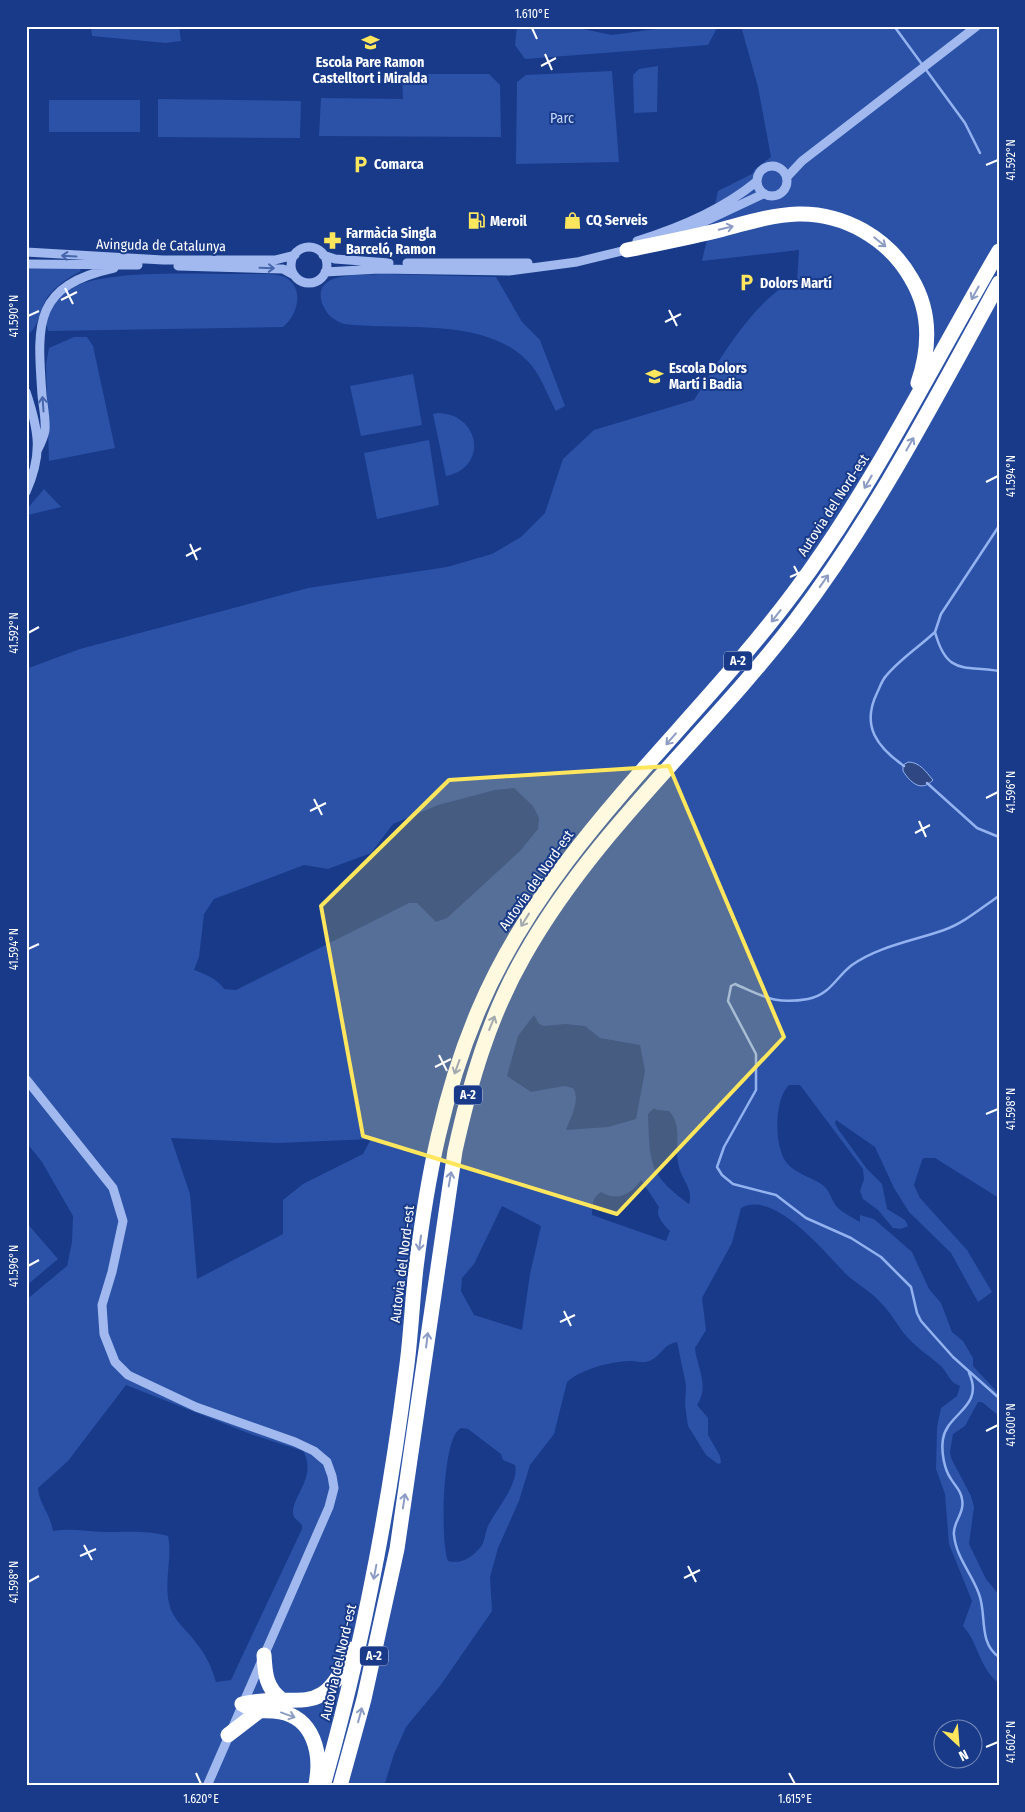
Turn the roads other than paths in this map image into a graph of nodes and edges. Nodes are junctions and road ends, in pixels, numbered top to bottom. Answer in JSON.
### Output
{"nodes":[{"id":1,"x":977,"y":26,"type":"edge"},
{"id":2,"x":784,"y":173,"type":"junction"},
{"id":3,"x":756,"y":182,"type":"junction"},
{"id":4,"x":763,"y":194,"type":"junction"},
{"id":5,"x":627,"y":250,"type":"junction"},
{"id":6,"x":999,"y":251,"type":"edge"},
{"id":7,"x":26,"y":252,"type":"edge"},
{"id":8,"x":295,"y":255,"type":"junction"},
{"id":9,"x":323,"y":255,"type":"junction"},
{"id":10,"x":26,"y":264,"type":"edge"},
{"id":11,"x":131,"y":264,"type":"junction"},
{"id":12,"x":325,"y":272,"type":"junction"},
{"id":13,"x":294,"y":275,"type":"junction"},
{"id":14,"x":999,"y":283,"type":"edge"},
{"id":15,"x":26,"y":392,"type":"edge"},
{"id":16,"x":26,"y":410,"type":"edge"},
{"id":17,"x":37,"y":426,"type":"junction"},
{"id":18,"x":892,"y":440,"type":"junction"},
{"id":19,"x":37,"y":451,"type":"junction"},
{"id":20,"x":26,"y":492,"type":"edge"},
{"id":21,"x":26,"y":1080,"type":"edge"},
{"id":22,"x":363,"y":1631,"type":"junction"},
{"id":23,"x":264,"y":1656,"type":"junction"},
{"id":24,"x":282,"y":1700,"type":"junction"},
{"id":25,"x":242,"y":1704,"type":"junction"},
{"id":26,"x":258,"y":1712,"type":"junction"},
{"id":27,"x":228,"y":1735,"type":"junction"},
{"id":28,"x":347,"y":1762,"type":"junction"},
{"id":29,"x":207,"y":1786,"type":"edge"},
{"id":30,"x":315,"y":1786,"type":"edge"},
{"id":31,"x":323,"y":1786,"type":"edge"},
{"id":32,"x":340,"y":1786,"type":"edge"},
{"id":33,"x":346,"y":1786,"type":"edge"}],
"edges":[{"from":1,"to":2,"type":"street"},
{"from":2,"to":3,"type":"street"},
{"from":2,"to":4,"type":"street"},
{"from":3,"to":4,"type":"street"},
{"from":3,"to":9,"type":"street"},
{"from":4,"to":5,"type":"street"},
{"from":5,"to":12,"type":"street"},
{"from":5,"to":18,"type":"highway","one_way":true},
{"from":6,"to":18,"type":"highway","name":"Autovia del Nord-est","number":"A-2","one_way":true},
{"from":8,"to":7,"type":"street","name":"Avinguda de Catalunya","one_way":true},
{"from":8,"to":9,"type":"street"},
{"from":8,"to":13,"type":"street"},
{"from":9,"to":12,"type":"street"},
{"from":10,"to":11,"type":"street","name":"Avinguda de Catalunya"},
{"from":11,"to":13,"type":"street","name":"Avinguda de Catalunya","one_way":true},
{"from":19,"to":11,"type":"street","one_way":true},
{"from":12,"to":13,"type":"street"},
{"from":28,"to":14,"type":"highway","number":"A-2","one_way":true},
{"from":15,"to":17,"type":"street"},
{"from":16,"to":17,"type":"street"},
{"from":17,"to":19,"type":"street"},
{"from":18,"to":22,"type":"highway","name":"Autovia del Nord-est","number":"A-2","one_way":true},
{"from":19,"to":20,"type":"street"},
{"from":21,"to":23,"type":"street"},
{"from":22,"to":24,"type":"highway"},
{"from":22,"to":31,"type":"highway","name":"Autovia del Nord-est","number":"A-2"},
{"from":23,"to":24,"type":"highway"},
{"from":23,"to":25,"type":"street"},
{"from":24,"to":25,"type":"highway"},
{"from":25,"to":26,"type":"highway"},
{"from":25,"to":27,"type":"street"},
{"from":26,"to":27,"type":"highway"},
{"from":26,"to":30,"type":"highway","one_way":true},
{"from":27,"to":29,"type":"street"},
{"from":28,"to":32,"type":"highway","number":"A-2"},
{"from":28,"to":33,"type":"highway"}]}
